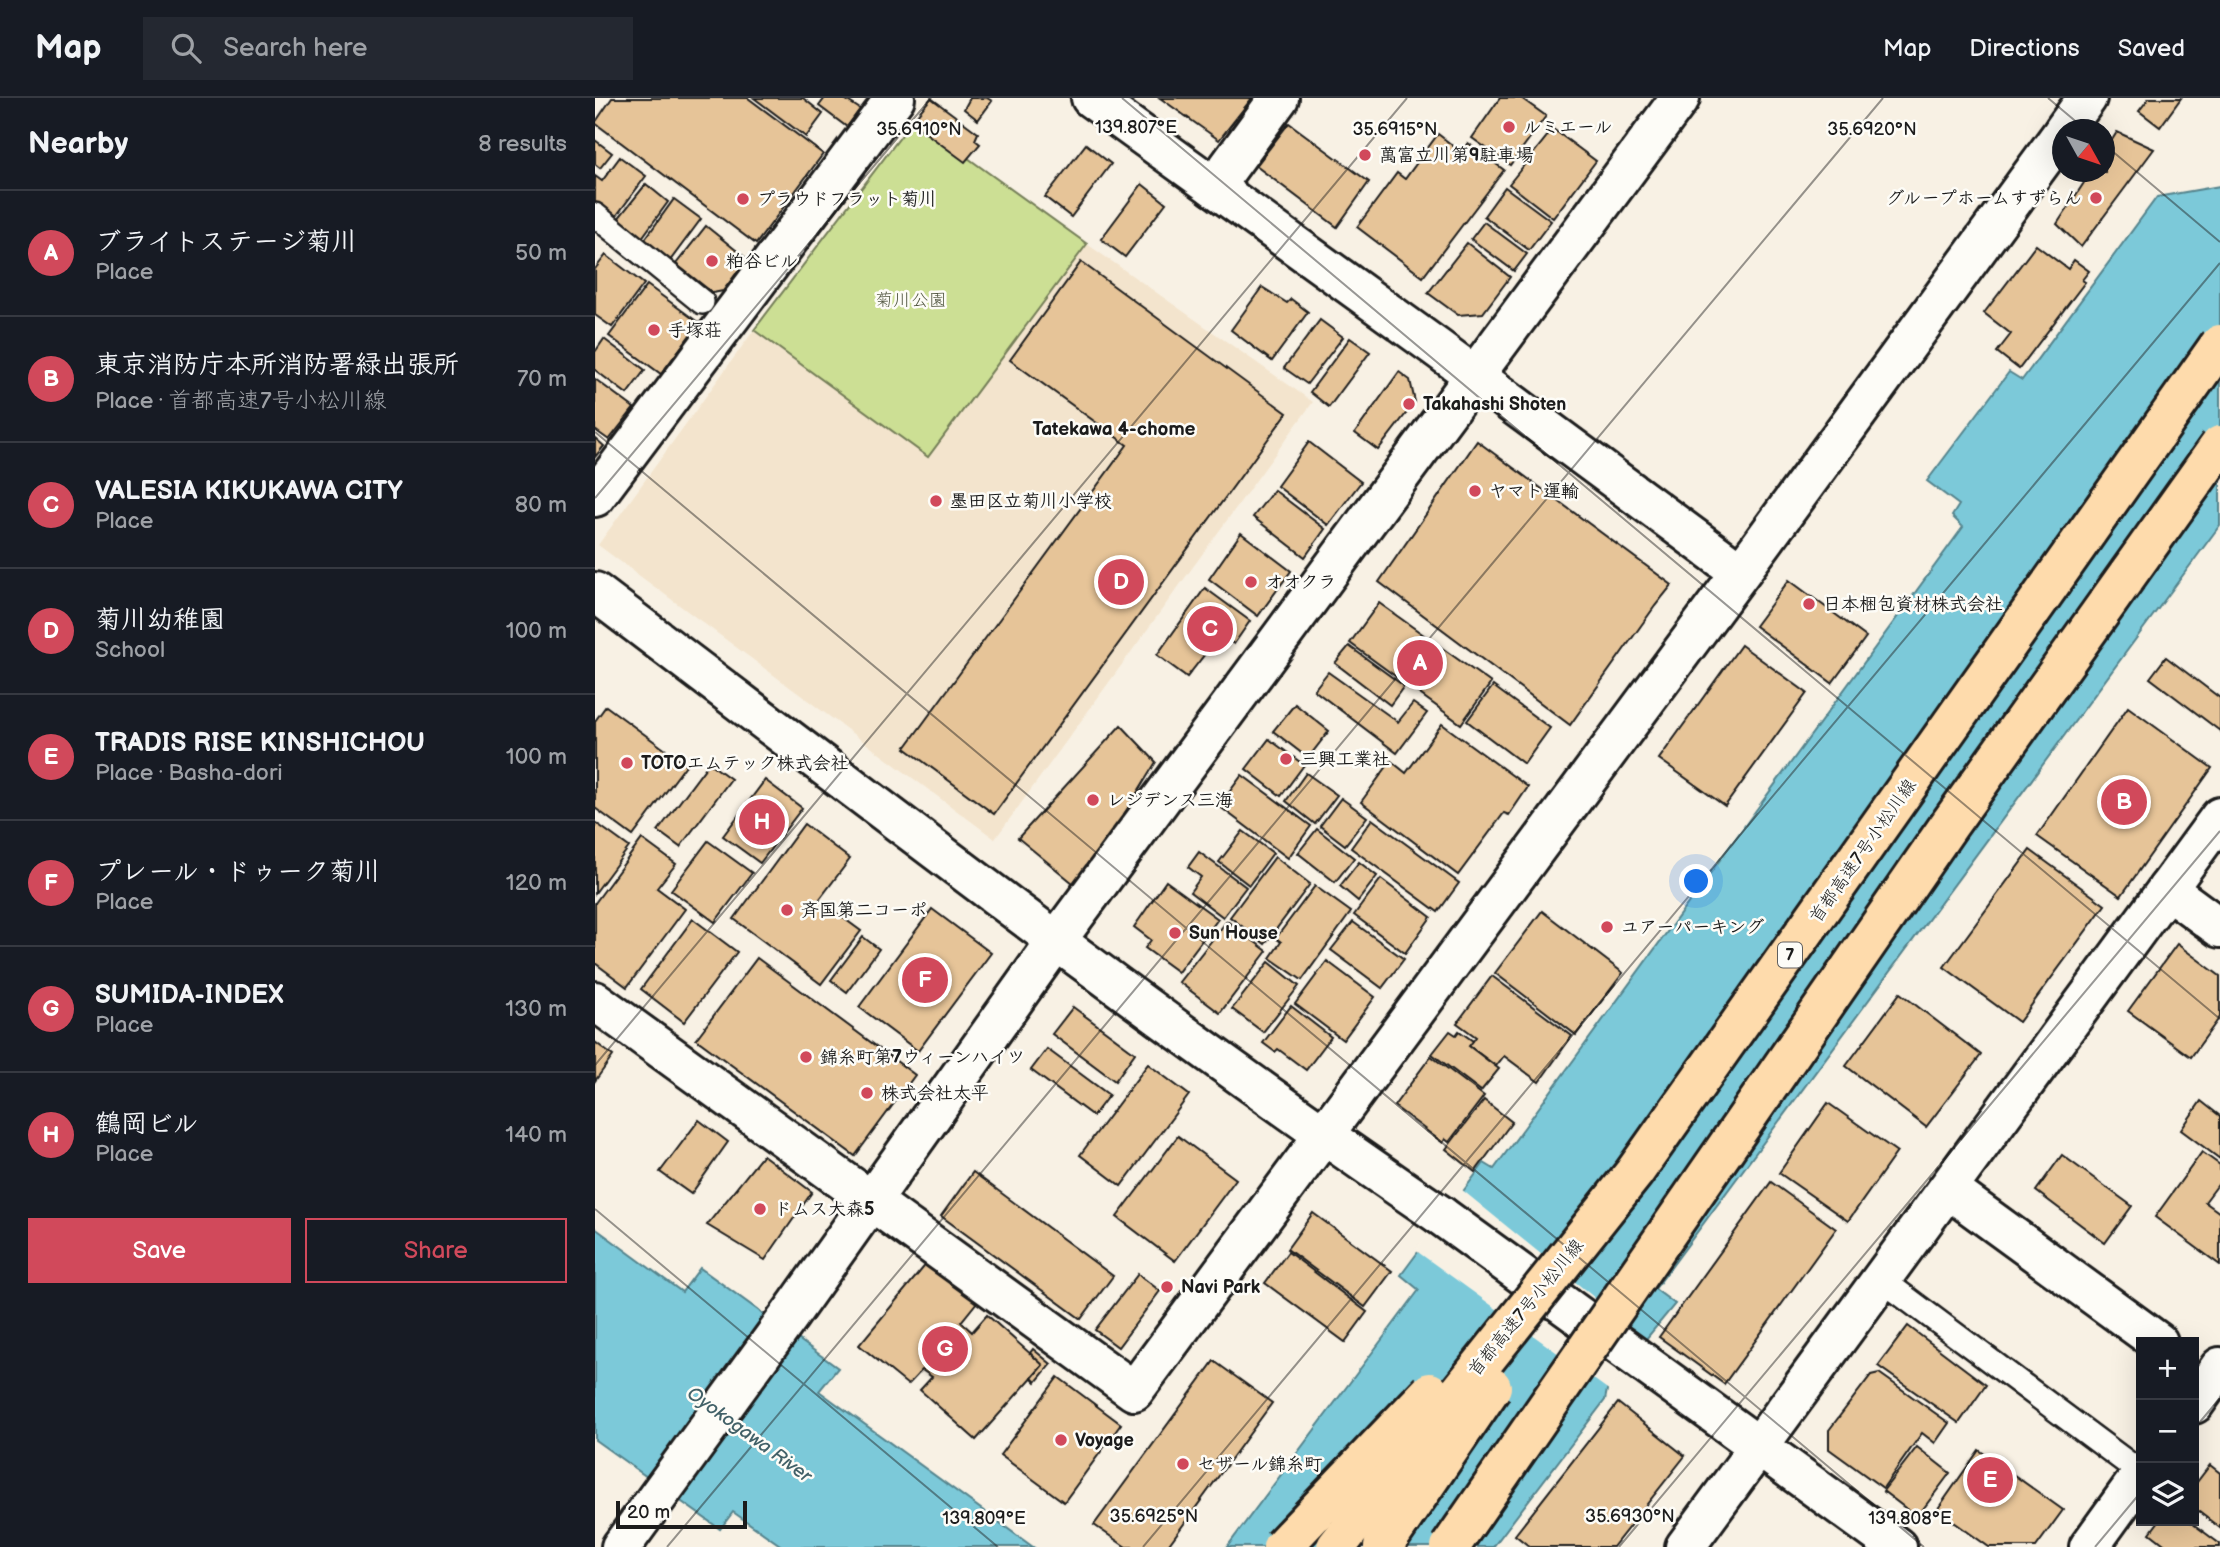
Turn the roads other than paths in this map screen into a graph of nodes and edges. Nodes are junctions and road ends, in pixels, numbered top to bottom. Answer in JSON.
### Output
{"nodes":[{"id":1,"x":895,"y":98,"type":"edge"},
{"id":2,"x":1091,"y":98,"type":"edge"},
{"id":3,"x":1279,"y":98,"type":"edge"},
{"id":4,"x":1681,"y":98,"type":"edge"},
{"id":5,"x":2087,"y":98,"type":"edge"},
{"id":6,"x":2072,"y":119,"type":"edge"},
{"id":7,"x":2052,"y":146,"type":"edge"},
{"id":8,"x":1214,"y":187,"type":"junction"},
{"id":9,"x":595,"y":215,"type":"edge"},
{"id":10,"x":702,"y":302,"type":"dead end"},
{"id":11,"x":2220,"y":344,"type":"edge"},
{"id":12,"x":1475,"y":376,"type":"junction"},
{"id":13,"x":2220,"y":445,"type":"edge"},
{"id":14,"x":595,"y":497,"type":"edge"},
{"id":15,"x":1741,"y":572,"type":"junction"},
{"id":16,"x":595,"y":592,"type":"edge"},
{"id":17,"x":2220,"y":817,"type":"edge"},
{"id":18,"x":2167,"y":889,"type":"junction"},
{"id":19,"x":2220,"y":928,"type":"edge"},
{"id":20,"x":1056,"y":941,"type":"junction"},
{"id":21,"x":595,"y":1001,"type":"edge"},
{"id":22,"x":1323,"y":1135,"type":"junction"},
{"id":23,"x":1634,"y":1173,"type":"junction"},
{"id":24,"x":1948,"y":1189,"type":"junction"},
{"id":25,"x":870,"y":1201,"type":"junction"},
{"id":26,"x":1882,"y":1280,"type":"junction"},
{"id":27,"x":2151,"y":1337,"type":"edge"},
{"id":28,"x":1759,"y":1446,"type":"junction"},
{"id":29,"x":2136,"y":1470,"type":"edge"},
{"id":30,"x":2136,"y":1481,"type":"edge"},
{"id":31,"x":621,"y":1547,"type":"edge"},
{"id":32,"x":1282,"y":1547,"type":"edge"},
{"id":33,"x":1336,"y":1547,"type":"edge"},
{"id":34,"x":1383,"y":1547,"type":"edge"},
{"id":35,"x":1450,"y":1547,"type":"edge"},
{"id":36,"x":1685,"y":1547,"type":"edge"},
{"id":37,"x":1897,"y":1547,"type":"edge"},
{"id":38,"x":2089,"y":1547,"type":"edge"}],
"edges":[{"from":1,"to":14,"type":"street"},
{"from":2,"to":8,"type":"street"},
{"from":3,"to":8,"type":"street"},
{"from":4,"to":12,"type":"street"},
{"from":5,"to":6,"type":"street"},
{"from":7,"to":15,"type":"street"},
{"from":8,"to":12,"type":"street"},
{"from":9,"to":10,"type":"lane"},
{"from":11,"to":23,"type":"highway","name":"首都高速7号小松川線","number":"7","bridge":true},
{"from":12,"to":15,"type":"street"},
{"from":12,"to":20,"type":"street"},
{"from":13,"to":35,"type":"highway","bridge":true},
{"from":15,"to":22,"type":"street"},
{"from":16,"to":20,"type":"street"},
{"from":17,"to":18,"type":"street"},
{"from":18,"to":19,"type":"street"},
{"from":18,"to":24,"type":"street"},
{"from":20,"to":22,"type":"street"},
{"from":20,"to":25,"type":"street"},
{"from":21,"to":25,"type":"street"},
{"from":22,"to":25,"type":"street"},
{"from":22,"to":28,"type":"street","bridge":true},
{"from":23,"to":32,"type":"highway","bridge":true},
{"from":23,"to":33,"type":"highway","name":"首都高速7号小松川線","number":"7","bridge":true},
{"from":23,"to":34,"type":"highway","bridge":true},
{"from":24,"to":26,"type":"street"},
{"from":24,"to":27,"type":"street"},
{"from":25,"to":31,"type":"street"},
{"from":26,"to":28,"type":"street"},
{"from":26,"to":29,"type":"lane"},
{"from":28,"to":36,"type":"street"},
{"from":28,"to":37,"type":"street"},
{"from":30,"to":38,"type":"street"}]}
